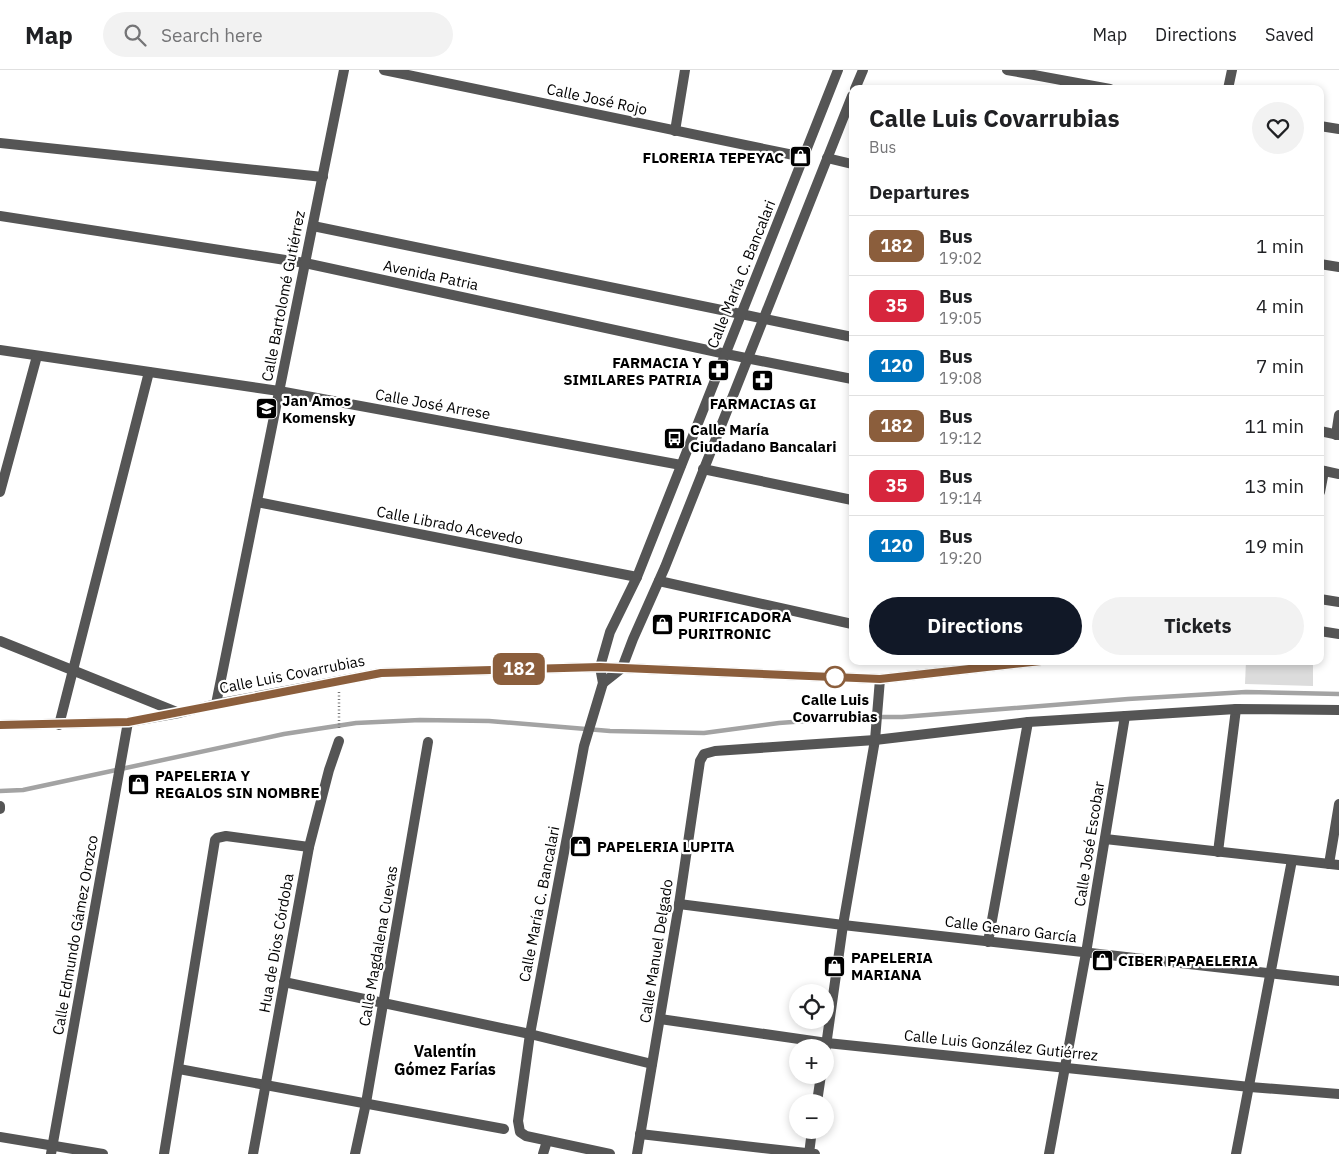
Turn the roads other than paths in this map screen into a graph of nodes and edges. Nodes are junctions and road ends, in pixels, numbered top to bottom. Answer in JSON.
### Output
{"nodes":[{"id":1,"x":344,"y":70,"type":"edge"},
{"id":2,"x":384,"y":70,"type":"edge"},
{"id":3,"x":685,"y":70,"type":"edge"},
{"id":4,"x":838,"y":70,"type":"edge"},
{"id":5,"x":863,"y":70,"type":"edge"},
{"id":6,"x":1008,"y":70,"type":"edge"},
{"id":7,"x":1232,"y":70,"type":"edge"},
{"id":8,"x":857,"y":85,"type":"edge"},
{"id":9,"x":1089,"y":85,"type":"edge"},
{"id":10,"x":1229,"y":85,"type":"edge"},
{"id":11,"x":849,"y":103,"type":"edge"},
{"id":12,"x":1324,"y":127,"type":"edge"},
{"id":13,"x":1339,"y":129,"type":"edge"},
{"id":14,"x":675,"y":131,"type":"junction"},
{"id":15,"x":0,"y":142,"type":"edge"},
{"id":16,"x":803,"y":157,"type":"junction"},
{"id":17,"x":827,"y":158,"type":"junction"},
{"id":18,"x":849,"y":163,"type":"edge"},
{"id":19,"x":323,"y":177,"type":"junction"},
{"id":20,"x":0,"y":216,"type":"edge"},
{"id":21,"x":313,"y":226,"type":"junction"},
{"id":22,"x":305,"y":263,"type":"junction"},
{"id":23,"x":1324,"y":265,"type":"edge"},
{"id":24,"x":1339,"y":267,"type":"edge"},
{"id":25,"x":741,"y":314,"type":"junction"},
{"id":26,"x":763,"y":319,"type":"junction"},
{"id":27,"x":849,"y":336,"type":"edge"},
{"id":28,"x":0,"y":350,"type":"edge"},
{"id":29,"x":726,"y":354,"type":"junction"},
{"id":30,"x":37,"y":356,"type":"junction"},
{"id":31,"x":747,"y":359,"type":"junction"},
{"id":32,"x":149,"y":372,"type":"junction"},
{"id":33,"x":849,"y":378,"type":"edge"},
{"id":34,"x":279,"y":391,"type":"junction"},
{"id":35,"x":1339,"y":415,"type":"edge"},
{"id":36,"x":1324,"y":432,"type":"edge"},
{"id":37,"x":1337,"y":435,"type":"edge"},
{"id":38,"x":681,"y":465,"type":"junction"},
{"id":39,"x":704,"y":470,"type":"junction"},
{"id":40,"x":1324,"y":471,"type":"edge"},
{"id":41,"x":1339,"y":474,"type":"edge"},
{"id":42,"x":0,"y":492,"type":"edge"},
{"id":43,"x":849,"y":499,"type":"edge"},
{"id":44,"x":257,"y":502,"type":"junction"},
{"id":45,"x":637,"y":577,"type":"junction"},
{"id":46,"x":659,"y":581,"type":"junction"},
{"id":47,"x":1324,"y":600,"type":"edge"},
{"id":48,"x":1339,"y":602,"type":"edge"},
{"id":49,"x":849,"y":623,"type":"edge"},
{"id":50,"x":1324,"y":632,"type":"edge"},
{"id":51,"x":1339,"y":634,"type":"edge"},
{"id":52,"x":0,"y":641,"type":"edge"},
{"id":53,"x":998,"y":665,"type":"edge"},
{"id":54,"x":600,"y":667,"type":"junction"},
{"id":55,"x":622,"y":668,"type":"junction"},
{"id":56,"x":72,"y":670,"type":"junction"},
{"id":57,"x":880,"y":679,"type":"junction"},
{"id":58,"x":603,"y":683,"type":"junction"},
{"id":59,"x":216,"y":704,"type":"junction"},
{"id":60,"x":1236,"y":709,"type":"junction"},
{"id":61,"x":1339,"y":710,"type":"edge"},
{"id":62,"x":179,"y":713,"type":"junction"},
{"id":63,"x":1124,"y":716,"type":"junction"},
{"id":64,"x":128,"y":722,"type":"junction"},
{"id":65,"x":1028,"y":722,"type":"junction"},
{"id":66,"x":0,"y":725,"type":"edge"},
{"id":67,"x":59,"y":725,"type":"junction"},
{"id":68,"x":875,"y":737,"type":"junction"},
{"id":69,"x":339,"y":741,"type":"dead end"},
{"id":70,"x":428,"y":742,"type":"dead end"},
{"id":71,"x":1339,"y":804,"type":"edge"},
{"id":72,"x":1105,"y":839,"type":"junction"},
{"id":73,"x":309,"y":846,"type":"junction"},
{"id":74,"x":1218,"y":852,"type":"junction"},
{"id":75,"x":1292,"y":860,"type":"junction"},
{"id":76,"x":1334,"y":865,"type":"edge"},
{"id":77,"x":679,"y":904,"type":"junction"},
{"id":78,"x":843,"y":925,"type":"junction"},
{"id":79,"x":988,"y":942,"type":"junction"},
{"id":80,"x":1086,"y":953,"type":"junction"},
{"id":81,"x":1272,"y":974,"type":"junction"},
{"id":82,"x":1339,"y":981,"type":"edge"},
{"id":83,"x":284,"y":982,"type":"junction"},
{"id":84,"x":383,"y":1004,"type":"junction"},
{"id":85,"x":660,"y":1019,"type":"junction"},
{"id":86,"x":530,"y":1034,"type":"junction"},
{"id":87,"x":827,"y":1039,"type":"edge"},
{"id":88,"x":789,"y":1042,"type":"edge"},
{"id":89,"x":834,"y":1049,"type":"edge"},
{"id":90,"x":652,"y":1064,"type":"junction"},
{"id":91,"x":1065,"y":1067,"type":"junction"},
{"id":92,"x":179,"y":1069,"type":"junction"},
{"id":93,"x":266,"y":1084,"type":"junction"},
{"id":94,"x":1250,"y":1086,"type":"junction"},
{"id":95,"x":1339,"y":1094,"type":"edge"},
{"id":96,"x":366,"y":1103,"type":"junction"},
{"id":97,"x":504,"y":1128,"type":"dead end"},
{"id":98,"x":640,"y":1134,"type":"junction"},
{"id":99,"x":0,"y":1137,"type":"edge"},
{"id":100,"x":811,"y":1139,"type":"edge"},
{"id":101,"x":547,"y":1141,"type":"junction"},
{"id":102,"x":52,"y":1150,"type":"edge"},
{"id":103,"x":103,"y":1154,"type":"edge"},
{"id":104,"x":164,"y":1154,"type":"edge"},
{"id":105,"x":253,"y":1154,"type":"edge"},
{"id":106,"x":354,"y":1154,"type":"edge"},
{"id":107,"x":544,"y":1154,"type":"edge"},
{"id":108,"x":610,"y":1154,"type":"edge"},
{"id":109,"x":637,"y":1154,"type":"edge"},
{"id":110,"x":809,"y":1154,"type":"edge"},
{"id":111,"x":815,"y":1154,"type":"edge"},
{"id":112,"x":1049,"y":1154,"type":"edge"},
{"id":113,"x":1236,"y":1154,"type":"edge"}],
"edges":[{"from":1,"to":19,"type":"street","name":"Calle Bartolomé Gutiérrez"},
{"from":2,"to":14,"type":"street","name":"Calle José Rojo"},
{"from":3,"to":14,"type":"street"},
{"from":4,"to":16,"type":"street","name":"Calle María C. Bancalari"},
{"from":5,"to":8,"type":"street"},
{"from":6,"to":9,"type":"street"},
{"from":7,"to":10,"type":"street"},
{"from":11,"to":17,"type":"street"},
{"from":12,"to":13,"type":"street"},
{"from":14,"to":16,"type":"street","name":"Calle José Rojo"},
{"from":15,"to":19,"type":"street"},
{"from":16,"to":25,"type":"street","name":"Calle María C. Bancalari"},
{"from":17,"to":18,"type":"street"},
{"from":17,"to":26,"type":"street"},
{"from":19,"to":21,"type":"street","name":"Calle Bartolomé Gutiérrez"},
{"from":20,"to":22,"type":"street","name":"Avenida Patria"},
{"from":21,"to":22,"type":"street","name":"Calle Bartolomé Gutiérrez"},
{"from":21,"to":25,"type":"street","name":"Avenida Patria"},
{"from":22,"to":29,"type":"street","name":"Avenida Patria"},
{"from":22,"to":34,"type":"street","name":"Calle Bartolomé Gutiérrez"},
{"from":23,"to":24,"type":"street"},
{"from":25,"to":26,"type":"street","name":"Avenida Patria"},
{"from":25,"to":29,"type":"street","name":"Calle María C. Bancalari"},
{"from":26,"to":27,"type":"street","name":"Avenida Patria"},
{"from":26,"to":31,"type":"street"},
{"from":28,"to":30,"type":"street","name":"Calle José Arrese"},
{"from":29,"to":31,"type":"street","name":"Avenida Patria"},
{"from":29,"to":38,"type":"street","name":"Calle María C. Bancalari"},
{"from":30,"to":32,"type":"street","name":"Calle José Arrese"},
{"from":30,"to":42,"type":"street"},
{"from":31,"to":33,"type":"street","name":"Avenida Patria"},
{"from":31,"to":39,"type":"street"},
{"from":32,"to":34,"type":"street","name":"Calle José Arrese"},
{"from":32,"to":56,"type":"street"},
{"from":34,"to":38,"type":"street","name":"Calle José Arrese"},
{"from":34,"to":44,"type":"street","name":"Calle Bartolomé Gutiérrez"},
{"from":35,"to":37,"type":"street"},
{"from":36,"to":37,"type":"street"},
{"from":38,"to":45,"type":"street","name":"Calle María C. Bancalari"},
{"from":39,"to":43,"type":"street"},
{"from":39,"to":46,"type":"street"},
{"from":40,"to":41,"type":"street"},
{"from":44,"to":45,"type":"street","name":"Calle Librado Acevedo"},
{"from":44,"to":59,"type":"street","name":"Calle Bartolomé Gutiérrez"},
{"from":45,"to":54,"type":"street","name":"Calle María C. Bancalari"},
{"from":46,"to":49,"type":"street"},
{"from":46,"to":55,"type":"street"},
{"from":47,"to":48,"type":"street"},
{"from":50,"to":51,"type":"street"},
{"from":52,"to":56,"type":"street"},
{"from":53,"to":57,"type":"street","name":"Calle Luis Covarrubias"},
{"from":54,"to":55,"type":"street","name":"Calle Luis Covarrubias"},
{"from":54,"to":58,"type":"street","name":"Calle María C. Bancalari"},
{"from":54,"to":59,"type":"street","name":"Calle Luis Covarrubias"},
{"from":55,"to":57,"type":"street","name":"Calle Luis Covarrubias"},
{"from":55,"to":58,"type":"street"},
{"from":56,"to":62,"type":"street"},
{"from":56,"to":67,"type":"street"},
{"from":57,"to":68,"type":"street"},
{"from":58,"to":86,"type":"street","name":"Calle María C. Bancalari"},
{"from":59,"to":62,"type":"street","name":"Calle Luis Covarrubias"},
{"from":60,"to":61,"type":"street"},
{"from":60,"to":63,"type":"street"},
{"from":60,"to":74,"type":"street"},
{"from":62,"to":64,"type":"street","name":"Calle Luis Covarrubias"},
{"from":63,"to":65,"type":"street"},
{"from":63,"to":72,"type":"street","name":"Calle José Escobar"},
{"from":64,"to":67,"type":"street","name":"Calle Luis Covarrubias"},
{"from":64,"to":102,"type":"street","name":"Calle Edmundo Gámez Orozco"},
{"from":65,"to":68,"type":"street"},
{"from":65,"to":79,"type":"street"},
{"from":66,"to":67,"type":"street","name":"Calle Luis Covarrubias"},
{"from":68,"to":77,"type":"street","name":"Calle Manuel Delgado"},
{"from":68,"to":78,"type":"street"},
{"from":69,"to":73,"type":"street","name":"Hua de Dios Córdoba"},
{"from":70,"to":84,"type":"street","name":"Calle Magdalena Cuevas"},
{"from":71,"to":76,"type":"street"},
{"from":72,"to":74,"type":"street"},
{"from":72,"to":80,"type":"street","name":"Calle José Escobar"},
{"from":73,"to":83,"type":"street","name":"Hua de Dios Córdoba"},
{"from":73,"to":92,"type":"street"},
{"from":74,"to":75,"type":"street"},
{"from":75,"to":76,"type":"street"},
{"from":75,"to":81,"type":"street"},
{"from":77,"to":78,"type":"street","name":"Calle Genaro García"},
{"from":77,"to":85,"type":"street","name":"Calle Manuel Delgado"},
{"from":78,"to":79,"type":"street","name":"Calle Genaro García"},
{"from":78,"to":87,"type":"street"},
{"from":79,"to":80,"type":"street","name":"Calle Genaro García"},
{"from":80,"to":81,"type":"street","name":"Calle Genaro García"},
{"from":80,"to":91,"type":"street","name":"Calle José Escobar"},
{"from":81,"to":82,"type":"street","name":"Calle Genaro García"},
{"from":81,"to":94,"type":"street"},
{"from":83,"to":84,"type":"street"},
{"from":83,"to":93,"type":"street","name":"Hua de Dios Córdoba"},
{"from":84,"to":86,"type":"street"},
{"from":84,"to":96,"type":"street","name":"Calle Magdalena Cuevas"},
{"from":85,"to":88,"type":"street","name":"Calle Luis González Gutiérrez"},
{"from":85,"to":90,"type":"street","name":"Calle Manuel Delgado"},
{"from":86,"to":90,"type":"street"},
{"from":86,"to":101,"type":"street","name":"Calle María C. Bancalari"},
{"from":89,"to":91,"type":"street","name":"Calle Luis González Gutiérrez"},
{"from":90,"to":98,"type":"street","name":"Calle Manuel Delgado"},
{"from":91,"to":94,"type":"street","name":"Calle Luis González Gutiérrez"},
{"from":91,"to":112,"type":"street","name":"Calle José Escobar"},
{"from":92,"to":93,"type":"street"},
{"from":92,"to":104,"type":"street"},
{"from":93,"to":96,"type":"street"},
{"from":93,"to":105,"type":"street","name":"Hua de Dios Córdoba"},
{"from":94,"to":95,"type":"street","name":"Calle Luis González Gutiérrez"},
{"from":94,"to":113,"type":"street"},
{"from":96,"to":97,"type":"street"},
{"from":96,"to":106,"type":"street","name":"Calle Magdalena Cuevas"},
{"from":98,"to":109,"type":"street","name":"Calle Manuel Delgado"},
{"from":98,"to":110,"type":"street"},
{"from":99,"to":102,"type":"street"},
{"from":100,"to":110,"type":"street"},
{"from":101,"to":107,"type":"street"},
{"from":101,"to":108,"type":"street"},
{"from":102,"to":103,"type":"street"},
{"from":110,"to":111,"type":"street"}]}
